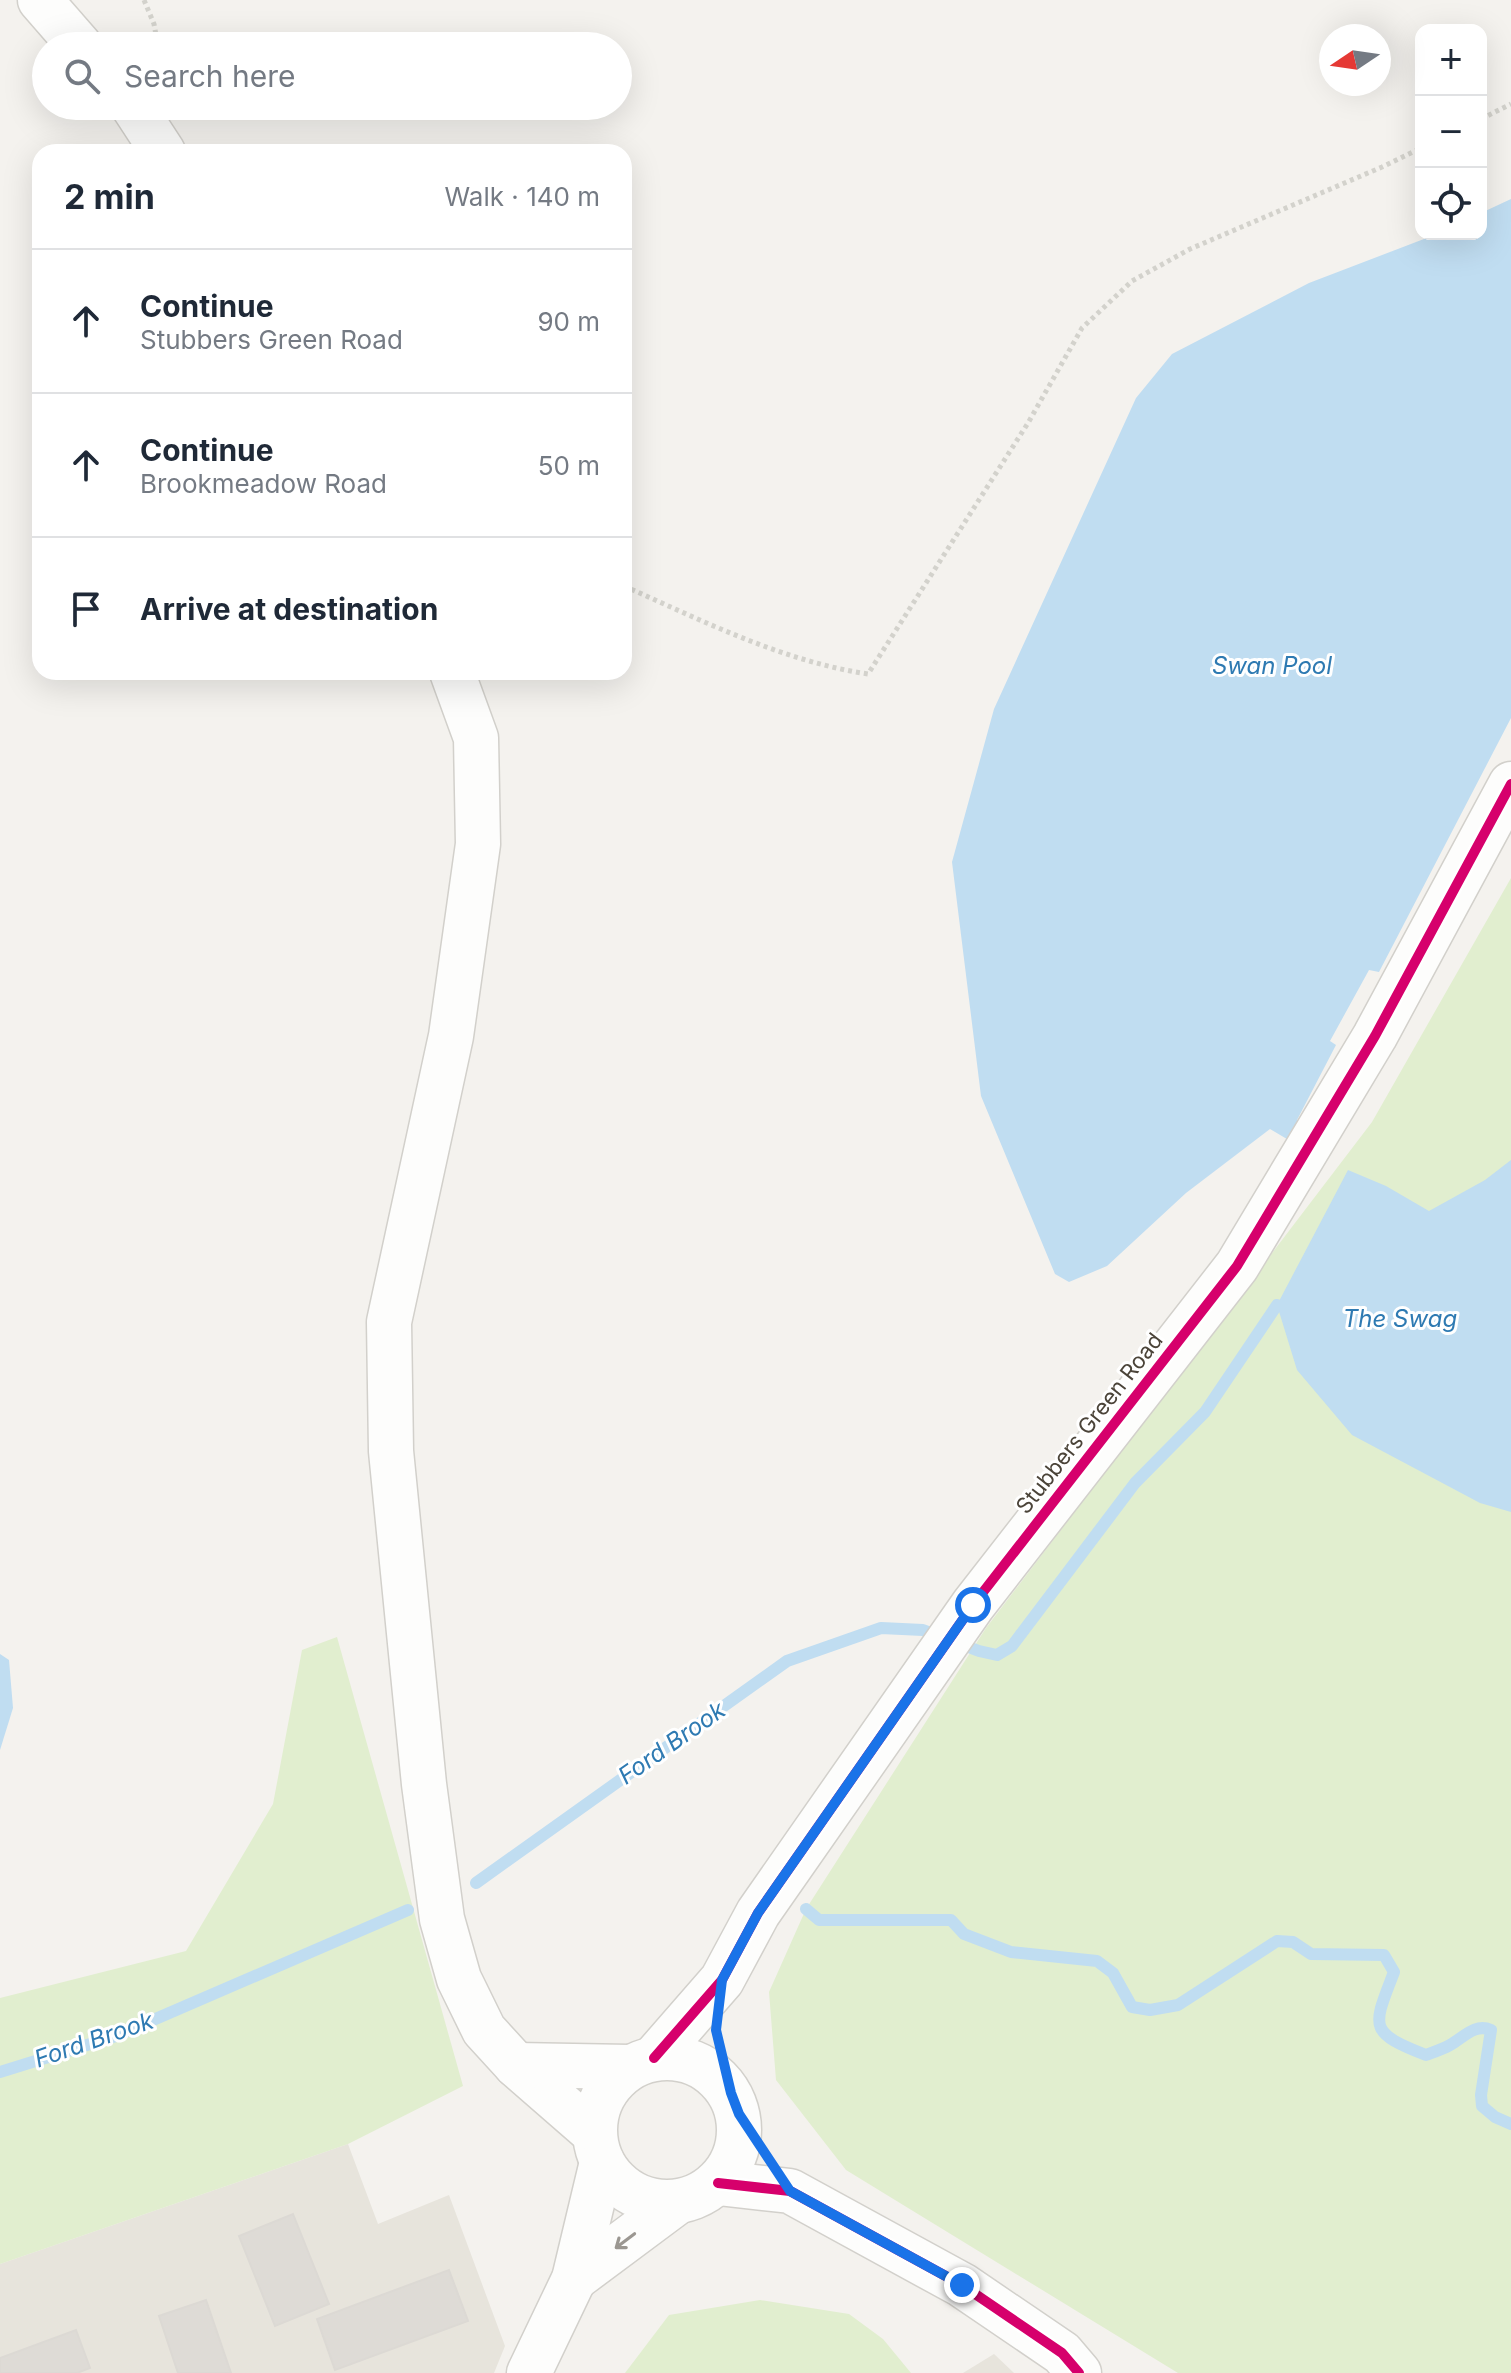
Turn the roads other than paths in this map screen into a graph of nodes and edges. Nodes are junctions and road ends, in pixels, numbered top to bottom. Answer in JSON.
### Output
{"nodes":[{"id":1,"x":40,"y":0,"type":"edge"},
{"id":2,"x":68,"y":32,"type":"edge"},
{"id":3,"x":142,"y":120,"type":"edge"},
{"id":4,"x":158,"y":144,"type":"edge"},
{"id":5,"x":455,"y":680,"type":"edge"},
{"id":6,"x":1511,"y":784,"type":"edge"},
{"id":7,"x":722,"y":1980,"type":"junction"},
{"id":8,"x":642,"y":2062,"type":"junction"},
{"id":9,"x":516,"y":2065,"type":"junction"},
{"id":10,"x":735,"y":2103,"type":"junction"},
{"id":11,"x":598,"y":2148,"type":"junction"},
{"id":12,"x":718,"y":2183,"type":"junction"},
{"id":13,"x":790,"y":2191,"type":"junction"},
{"id":14,"x":676,"y":2203,"type":"junction"},
{"id":15,"x":574,"y":2279,"type":"junction"},
{"id":16,"x":529,"y":2373,"type":"edge"},
{"id":17,"x":1079,"y":2373,"type":"edge"}],
"edges":[{"from":1,"to":2,"type":"street"},
{"from":3,"to":4,"type":"street"},
{"from":5,"to":9,"type":"street"},
{"from":6,"to":7,"type":"street","name":"Stubbers Green Road"},
{"from":7,"to":8,"type":"street","name":"Stubbers Green Road"},
{"from":7,"to":10,"type":"street","name":"Stubbers Green Road"},
{"from":8,"to":9,"type":"street"},
{"from":8,"to":10,"type":"street"},
{"from":8,"to":11,"type":"street"},
{"from":9,"to":11,"type":"street"},
{"from":10,"to":12,"type":"street"},
{"from":10,"to":13,"type":"street"},
{"from":11,"to":14,"type":"street"},
{"from":11,"to":15,"type":"street"},
{"from":12,"to":13,"type":"street"},
{"from":12,"to":14,"type":"street"},
{"from":13,"to":17,"type":"street"},
{"from":14,"to":15,"type":"street","one_way":true},
{"from":15,"to":16,"type":"street"}]}
